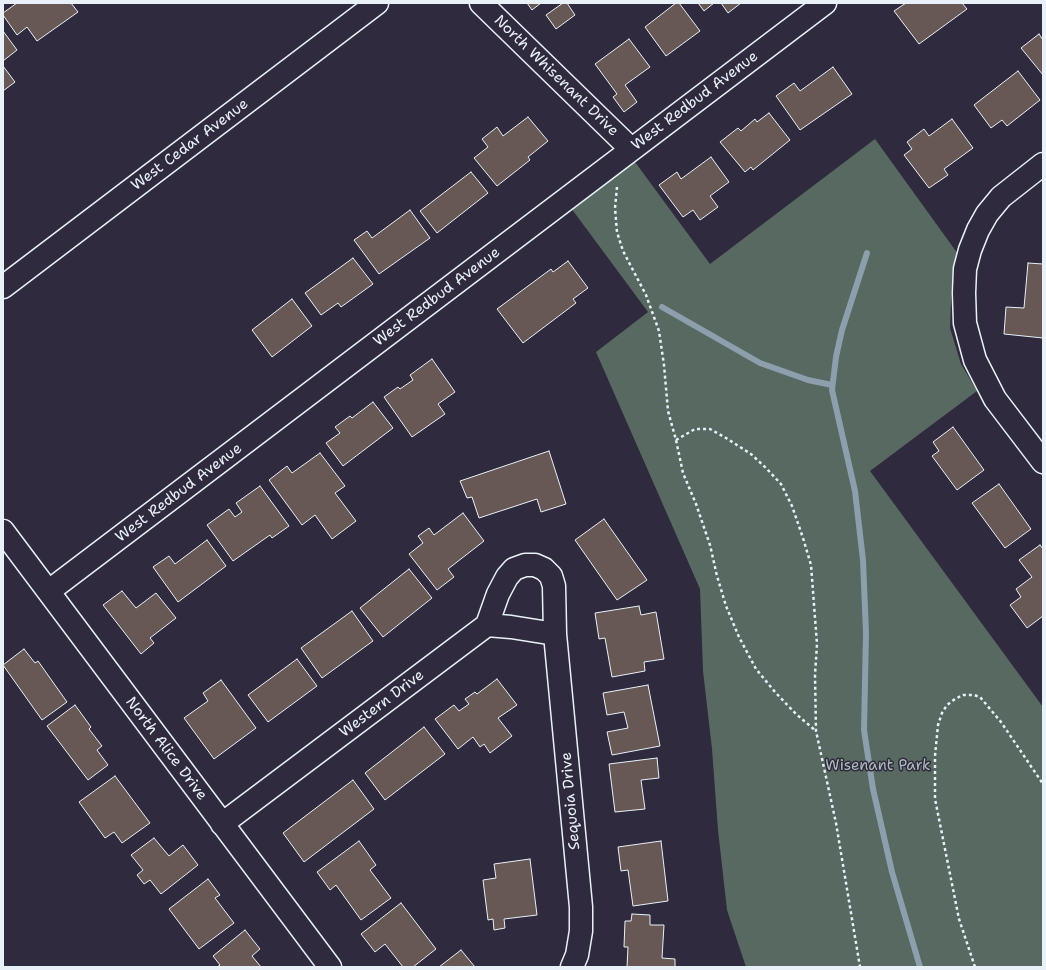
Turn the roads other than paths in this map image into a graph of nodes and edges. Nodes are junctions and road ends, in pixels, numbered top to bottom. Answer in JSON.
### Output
{"nodes":[{"id":1,"x":377,"y":3,"type":"edge"},
{"id":2,"x":481,"y":3,"type":"edge"},
{"id":3,"x":825,"y":3,"type":"edge"},
{"id":4,"x":627,"y":153,"type":"junction"},
{"id":5,"x":1043,"y":164,"type":"edge"},
{"id":6,"x":3,"y":287,"type":"edge"},
{"id":7,"x":1043,"y":462,"type":"edge"},
{"id":8,"x":3,"y":531,"type":"edge"},
{"id":9,"x":49,"y":592,"type":"junction"},
{"id":10,"x":487,"y":624,"type":"junction"},
{"id":11,"x":555,"y":634,"type":"junction"},
{"id":12,"x":222,"y":824,"type":"junction"},
{"id":13,"x":330,"y":967,"type":"edge"},
{"id":14,"x":572,"y":967,"type":"edge"}],
"edges":[{"from":1,"to":6,"type":"street","name":"West Cedar Avenue"},
{"from":2,"to":4,"type":"street","name":"North Whisenant Drive"},
{"from":3,"to":4,"type":"street","name":"West Redbud Avenue"},
{"from":4,"to":9,"type":"street","name":"West Redbud Avenue"},
{"from":5,"to":7,"type":"street"},
{"from":8,"to":9,"type":"street","name":"North Alice Drive"},
{"from":9,"to":12,"type":"street","name":"North Alice Drive"},
{"from":10,"to":11,"type":"street"},
{"from":10,"to":11,"type":"street","name":"Sequoia Drive"},
{"from":10,"to":12,"type":"street","name":"Western Drive"},
{"from":11,"to":14,"type":"street","name":"Sequoia Drive"},
{"from":12,"to":13,"type":"street","name":"North Alice Drive"}]}
